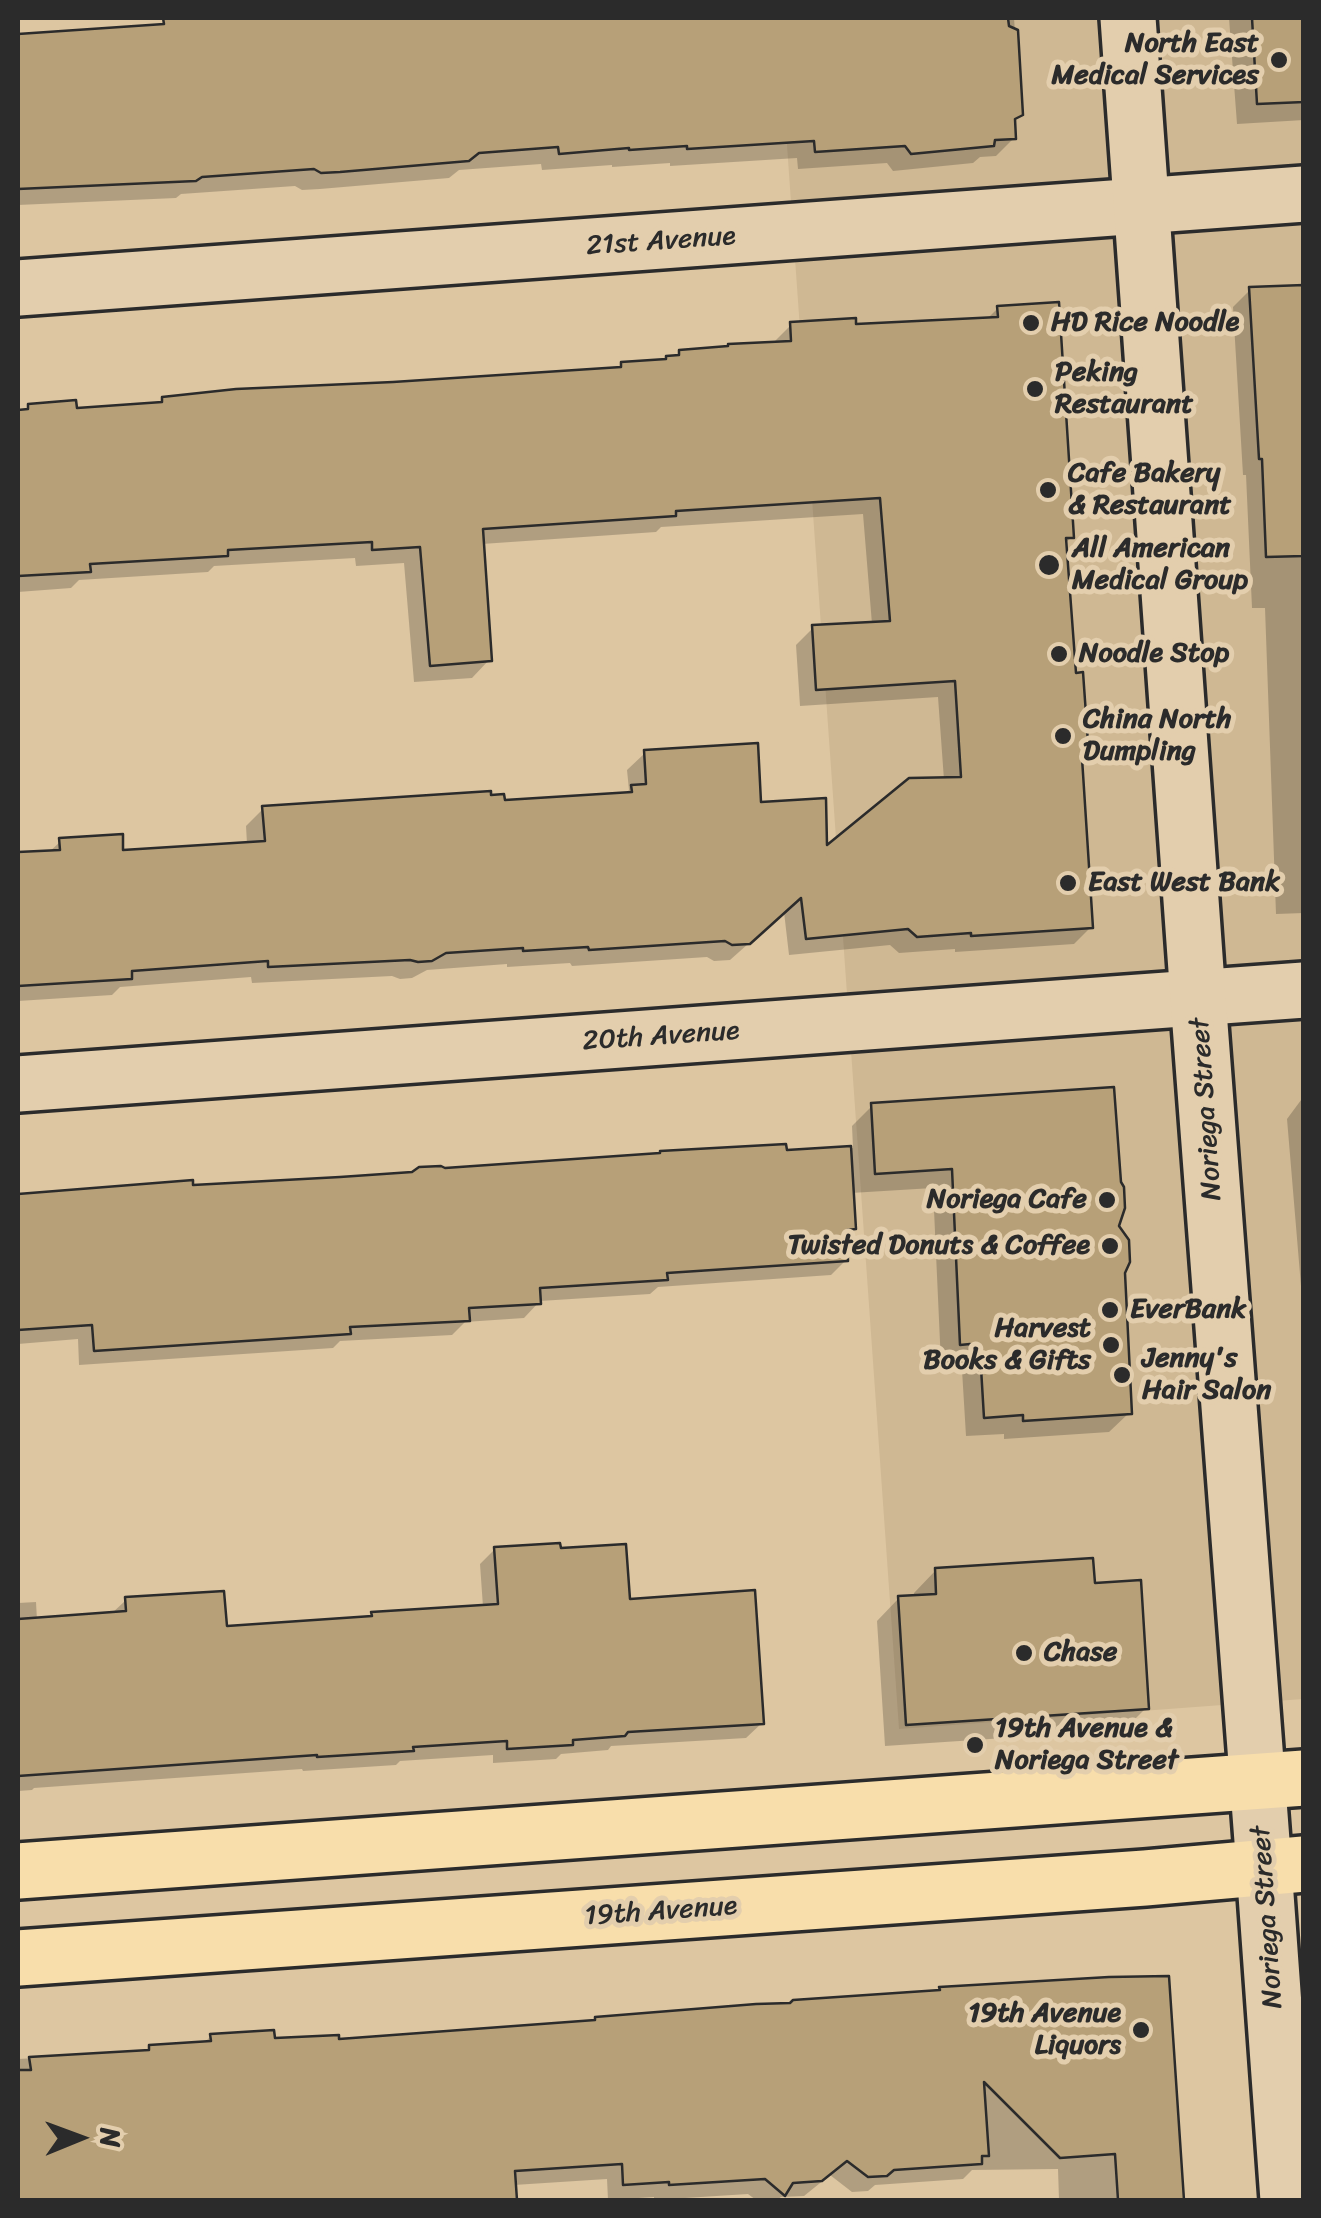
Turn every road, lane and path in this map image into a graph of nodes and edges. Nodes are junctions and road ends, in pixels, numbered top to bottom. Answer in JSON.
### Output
{"nodes":[{"id":1,"x":1128,"y":18,"type":"edge"},
{"id":2,"x":1304,"y":194,"type":"edge"},
{"id":3,"x":1142,"y":206,"type":"junction"},
{"id":4,"x":18,"y":288,"type":"edge"},
{"id":5,"x":1304,"y":990,"type":"edge"},
{"id":6,"x":1198,"y":998,"type":"junction"},
{"id":7,"x":18,"y":1084,"type":"edge"},
{"id":8,"x":1280,"y":1780,"type":"edge"},
{"id":9,"x":1284,"y":1865,"type":"edge"},
{"id":10,"x":18,"y":1871,"type":"edge"},
{"id":11,"x":18,"y":1958,"type":"edge"},
{"id":12,"x":1288,"y":2200,"type":"edge"}],
"edges":[{"from":1,"to":3,"type":"street","name":"Noriega Street"},
{"from":2,"to":3,"type":"street","name":"21st Avenue"},
{"from":3,"to":4,"type":"street","name":"21st Avenue"},
{"from":3,"to":6,"type":"street","name":"Noriega Street"},
{"from":5,"to":6,"type":"street","name":"20th Avenue"},
{"from":6,"to":7,"type":"street","name":"20th Avenue"},
{"from":6,"to":8,"type":"street","name":"Noriega Street"},
{"from":8,"to":9,"type":"street","name":"Noriega Street"},
{"from":8,"to":10,"type":"highway"},
{"from":9,"to":11,"type":"highway","name":"19th Avenue"},
{"from":9,"to":12,"type":"street","name":"Noriega Street"}]}
